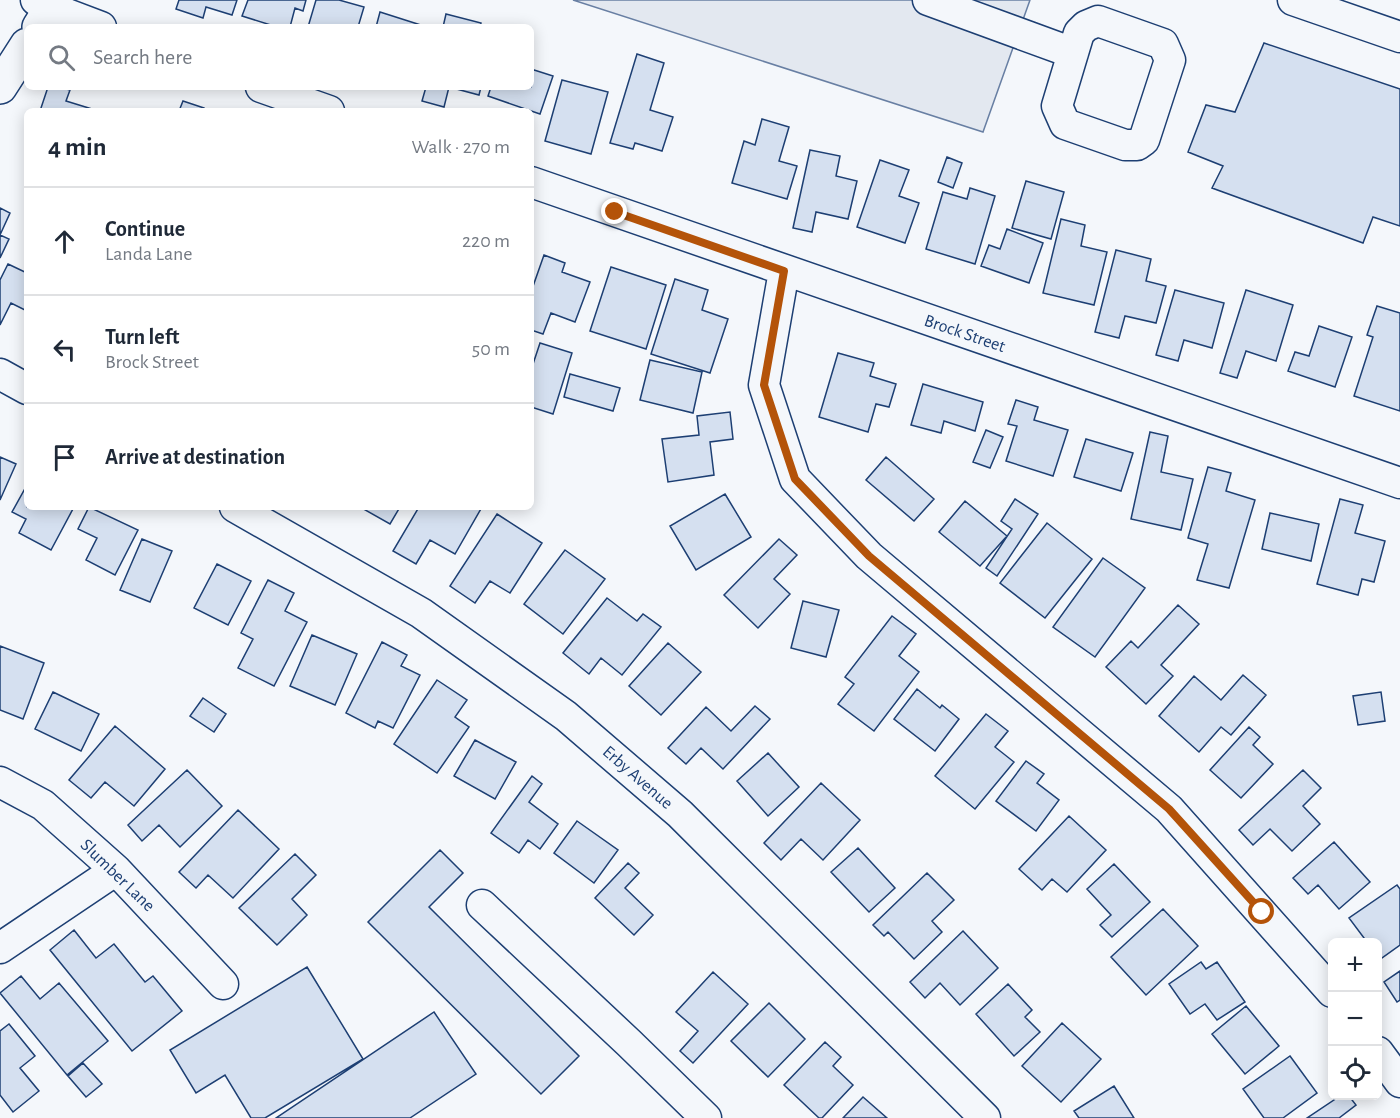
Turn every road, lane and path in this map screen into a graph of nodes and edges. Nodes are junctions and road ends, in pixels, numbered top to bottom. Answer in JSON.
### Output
{"nodes":[{"id":1,"x":928,"y":0,"type":"edge"},
{"id":2,"x":1293,"y":0,"type":"edge"},
{"id":3,"x":45,"y":9,"type":"edge"},
{"id":4,"x":92,"y":24,"type":"edge"},
{"id":5,"x":1400,"y":37,"type":"edge"},
{"id":6,"x":24,"y":50,"type":"edge"},
{"id":7,"x":1073,"y":53,"type":"dead end"},
{"id":8,"x":0,"y":87,"type":"edge"},
{"id":9,"x":270,"y":90,"type":"edge"},
{"id":10,"x":320,"y":108,"type":"edge"},
{"id":11,"x":534,"y":183,"type":"edge"},
{"id":12,"x":784,"y":271,"type":"junction"},
{"id":13,"x":0,"y":374,"type":"edge"},
{"id":14,"x":24,"y":387,"type":"edge"},
{"id":15,"x":1400,"y":483,"type":"edge"},
{"id":16,"x":240,"y":510,"type":"edge"},
{"id":17,"x":0,"y":782,"type":"edge"},
{"id":18,"x":116,"y":870,"type":"junction"},
{"id":19,"x":482,"y":905,"type":"dead end"},
{"id":20,"x":0,"y":948,"type":"edge"},
{"id":21,"x":223,"y":984,"type":"dead end"},
{"id":22,"x":1328,"y":988,"type":"edge"},
{"id":23,"x":1382,"y":1059,"type":"edge"},
{"id":24,"x":1400,"y":1082,"type":"edge"},
{"id":25,"x":706,"y":1118,"type":"edge"},
{"id":26,"x":985,"y":1118,"type":"edge"}],
"edges":[{"from":1,"to":7,"type":"street"},
{"from":2,"to":5,"type":"street"},
{"from":3,"to":4,"type":"street"},
{"from":6,"to":8,"type":"main road"},
{"from":9,"to":10,"type":"street"},
{"from":11,"to":12,"type":"street","name":"Brock Street"},
{"from":12,"to":15,"type":"street","name":"Brock Street"},
{"from":12,"to":22,"type":"street"},
{"from":13,"to":14,"type":"street"},
{"from":16,"to":26,"type":"street","name":"Erby Avenue"},
{"from":17,"to":18,"type":"street","name":"Slumber Lane"},
{"from":18,"to":20,"type":"street"},
{"from":18,"to":21,"type":"street","name":"Slumber Lane"},
{"from":19,"to":25,"type":"street"},
{"from":23,"to":24,"type":"street"}]}
